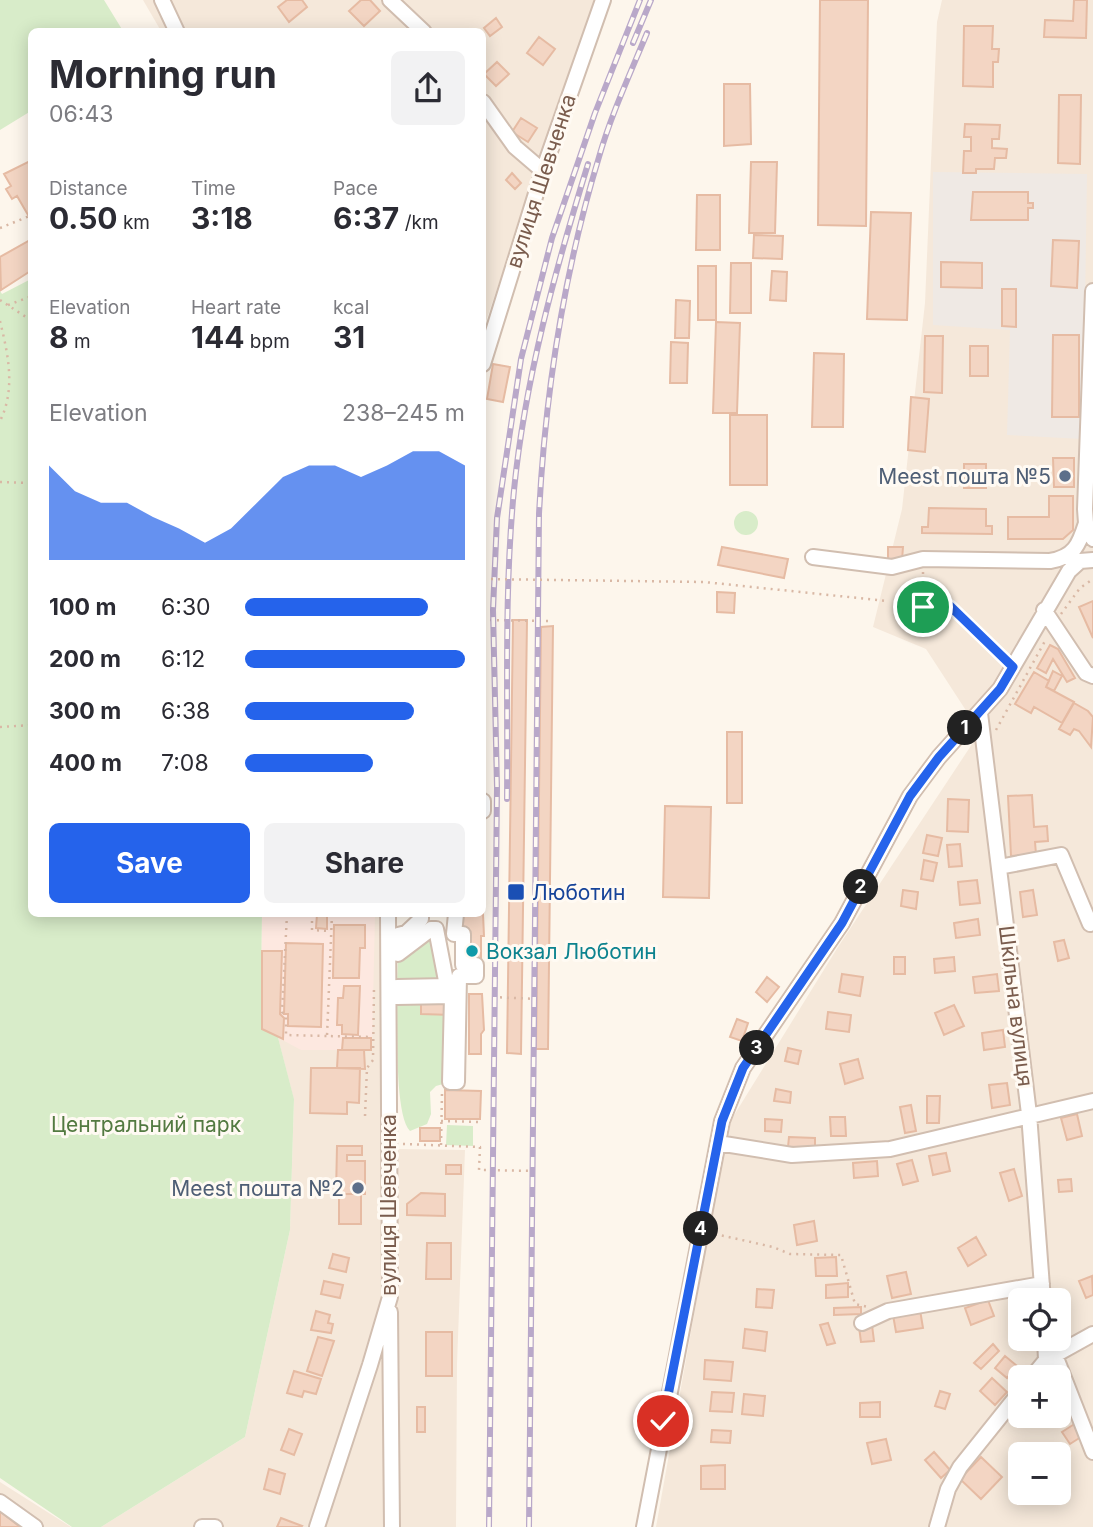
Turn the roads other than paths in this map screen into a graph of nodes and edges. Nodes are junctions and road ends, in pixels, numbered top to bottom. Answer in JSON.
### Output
{"nodes":[{"id":1,"x":390,"y":0,"type":"edge"},
{"id":2,"x":603,"y":0,"type":"edge"},
{"id":3,"x":163,"y":1,"type":"edge"},
{"id":4,"x":175,"y":28,"type":"edge"},
{"id":5,"x":420,"y":28,"type":"edge"},
{"id":6,"x":486,"y":106,"type":"edge"},
{"id":7,"x":543,"y":171,"type":"junction"},
{"id":8,"x":1093,"y":291,"type":"edge"},
{"id":9,"x":486,"y":354,"type":"edge"},
{"id":10,"x":1086,"y":523,"type":"junction"},
{"id":11,"x":1093,"y":539,"type":"edge"},
{"id":12,"x":813,"y":557,"type":"dead end"},
{"id":13,"x":1093,"y":560,"type":"edge"},
{"id":14,"x":1044,"y":610,"type":"junction"},
{"id":15,"x":1093,"y":676,"type":"edge"},
{"id":16,"x":980,"y":713,"type":"junction"},
{"id":17,"x":999,"y":867,"type":"junction"},
{"id":18,"x":388,"y":917,"type":"edge"},
{"id":19,"x":421,"y":917,"type":"edge"},
{"id":20,"x":456,"y":917,"type":"edge"},
{"id":21,"x":1090,"y":924,"type":"dead end"},
{"id":22,"x":1093,"y":1101,"type":"edge"},
{"id":23,"x":1029,"y":1114,"type":"junction"},
{"id":24,"x":718,"y":1143,"type":"junction"},
{"id":25,"x":1042,"y":1284,"type":"junction"},
{"id":26,"x":1042,"y":1288,"type":"edge"},
{"id":27,"x":390,"y":1297,"type":"junction"},
{"id":28,"x":862,"y":1323,"type":"dead end"},
{"id":29,"x":1093,"y":1334,"type":"edge"},
{"id":30,"x":1048,"y":1351,"type":"edge"},
{"id":31,"x":1050,"y":1357,"type":"junction"},
{"id":32,"x":1043,"y":1365,"type":"edge"},
{"id":33,"x":1008,"y":1407,"type":"edge"},
{"id":34,"x":1093,"y":1452,"type":"edge"},
{"id":35,"x":0,"y":1502,"type":"edge"},
{"id":36,"x":35,"y":1527,"type":"edge"},
{"id":37,"x":202,"y":1527,"type":"edge"},
{"id":38,"x":215,"y":1527,"type":"edge"},
{"id":39,"x":317,"y":1527,"type":"edge"},
{"id":40,"x":392,"y":1527,"type":"edge"},
{"id":41,"x":644,"y":1527,"type":"edge"},
{"id":42,"x":937,"y":1527,"type":"edge"}],
"edges":[{"from":1,"to":5,"type":"street"},
{"from":2,"to":7,"type":"street","name":"вулиця Шевченка"},
{"from":3,"to":4,"type":"street"},
{"from":6,"to":7,"type":"street"},
{"from":7,"to":9,"type":"street","name":"вулиця Шевченка"},
{"from":8,"to":10,"type":"street"},
{"from":10,"to":11,"type":"street"},
{"from":10,"to":12,"type":"street"},
{"from":13,"to":14,"type":"street"},
{"from":14,"to":15,"type":"street"},
{"from":14,"to":16,"type":"street"},
{"from":16,"to":17,"type":"street","name":"Шкільна вулиця"},
{"from":16,"to":24,"type":"street"},
{"from":17,"to":21,"type":"street"},
{"from":17,"to":23,"type":"street","name":"Шкільна вулиця"},
{"from":18,"to":27,"type":"street","name":"вулиця Шевченка"},
{"from":19,"to":20,"type":"street"},
{"from":22,"to":23,"type":"street"},
{"from":23,"to":24,"type":"street"},
{"from":23,"to":25,"type":"street","name":"Шкільна вулиця"},
{"from":24,"to":41,"type":"street"},
{"from":25,"to":26,"type":"street","name":"Шкільна вулиця"},
{"from":25,"to":28,"type":"street"},
{"from":27,"to":39,"type":"street","name":"вулиця Шевченка"},
{"from":27,"to":40,"type":"street"},
{"from":29,"to":31,"type":"street"},
{"from":30,"to":31,"type":"street"},
{"from":31,"to":32,"type":"street"},
{"from":31,"to":34,"type":"street"},
{"from":33,"to":42,"type":"street"},
{"from":35,"to":36,"type":"street"},
{"from":37,"to":38,"type":"street"}]}
